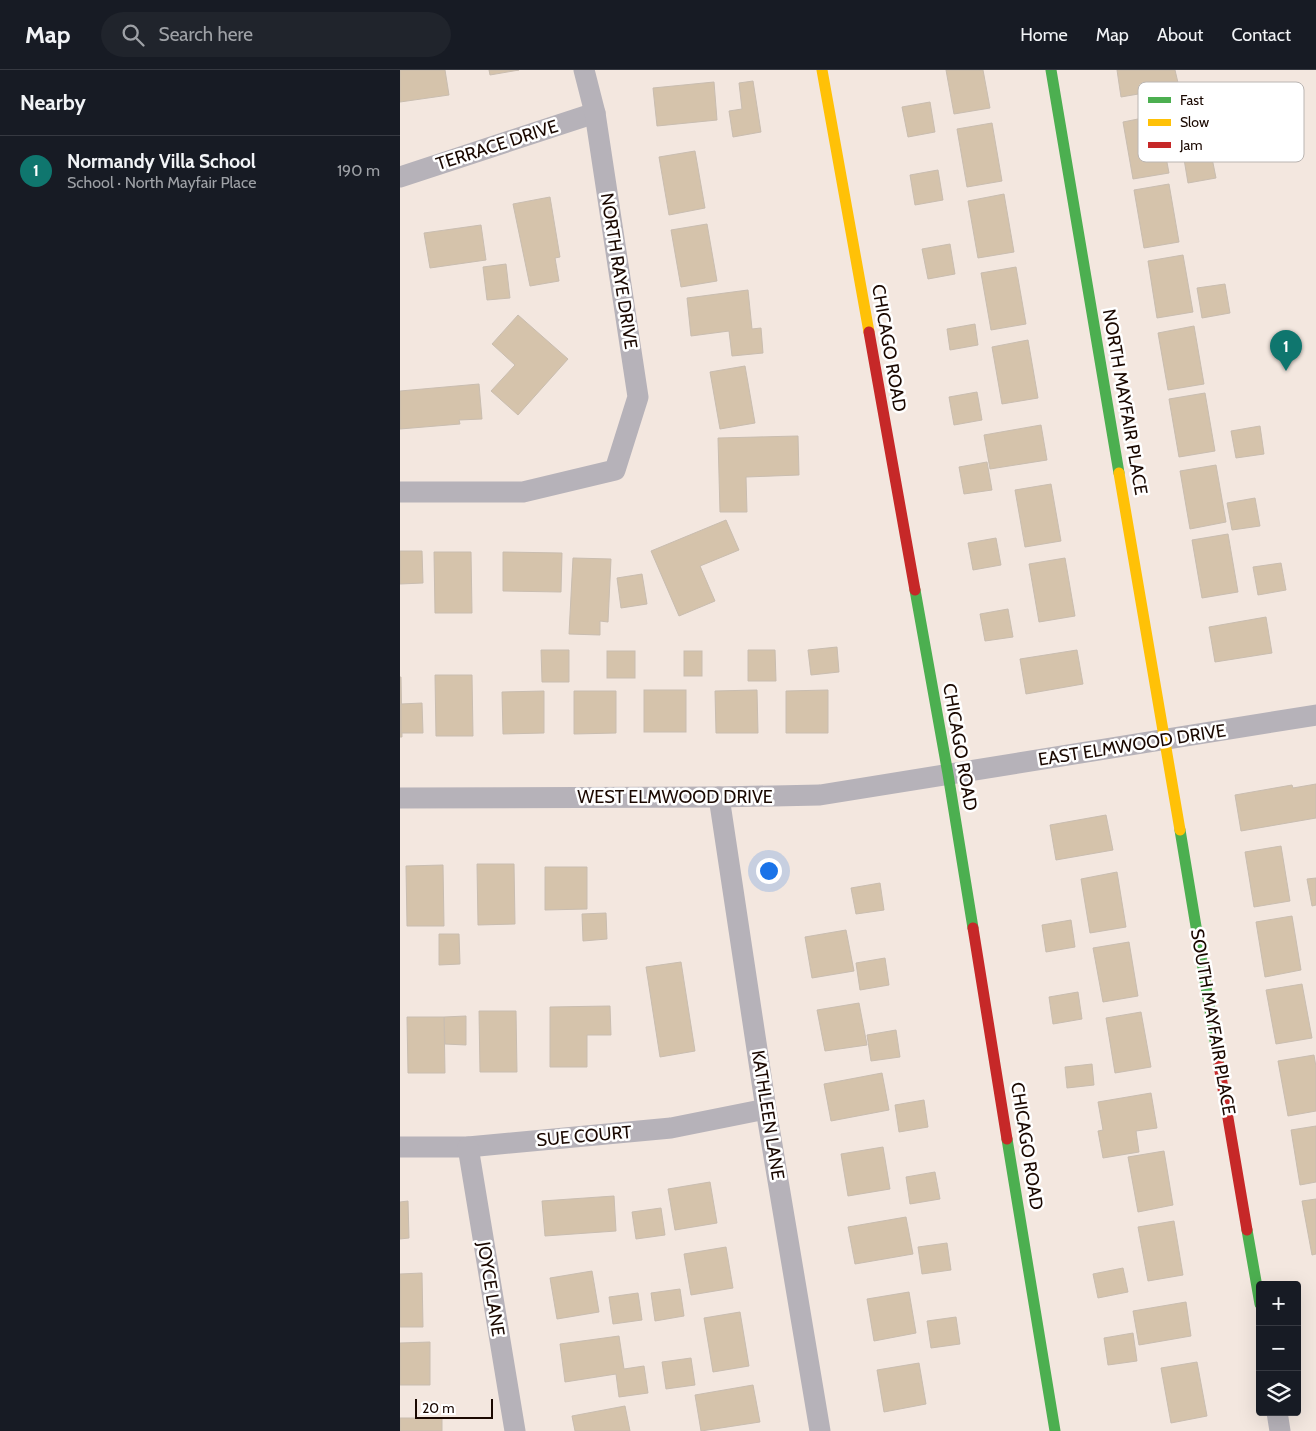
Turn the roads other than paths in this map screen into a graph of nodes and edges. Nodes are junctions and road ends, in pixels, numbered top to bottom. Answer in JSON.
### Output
{"nodes":[{"id":1,"x":584,"y":70,"type":"edge"},
{"id":2,"x":822,"y":70,"type":"edge"},
{"id":3,"x":1051,"y":70,"type":"edge"},
{"id":4,"x":594,"y":113,"type":"junction"},
{"id":5,"x":400,"y":177,"type":"edge"},
{"id":6,"x":400,"y":492,"type":"edge"},
{"id":7,"x":1316,"y":715,"type":"edge"},
{"id":8,"x":1164,"y":740,"type":"junction"},
{"id":9,"x":948,"y":774,"type":"junction"},
{"id":10,"x":719,"y":797,"type":"junction"},
{"id":11,"x":400,"y":798,"type":"edge"},
{"id":12,"x":766,"y":1109,"type":"junction"},
{"id":13,"x":400,"y":1147,"type":"edge"},
{"id":14,"x":468,"y":1147,"type":"junction"},
{"id":15,"x":1256,"y":1281,"type":"edge"},
{"id":16,"x":1278,"y":1416,"type":"edge"},
{"id":17,"x":515,"y":1431,"type":"edge"},
{"id":18,"x":820,"y":1431,"type":"edge"},
{"id":19,"x":1055,"y":1431,"type":"edge"},
{"id":20,"x":1280,"y":1431,"type":"edge"}],
"edges":[{"from":1,"to":4,"type":"street","name":"NORTH RAYE DRIVE"},
{"from":2,"to":9,"type":"street","name":"CHICAGO ROAD"},
{"from":3,"to":8,"type":"street","name":"NORTH MAYFAIR PLACE"},
{"from":4,"to":5,"type":"street","name":"TERRACE DRIVE"},
{"from":4,"to":6,"type":"street","name":"NORTH RAYE DRIVE"},
{"from":7,"to":8,"type":"street","name":"EAST ELMWOOD DRIVE"},
{"from":8,"to":9,"type":"street","name":"EAST ELMWOOD DRIVE"},
{"from":8,"to":15,"type":"street","name":"SOUTH MAYFAIR PLACE"},
{"from":9,"to":10,"type":"street","name":"WEST ELMWOOD DRIVE"},
{"from":9,"to":19,"type":"street","name":"CHICAGO ROAD"},
{"from":10,"to":11,"type":"street","name":"WEST ELMWOOD DRIVE"},
{"from":10,"to":12,"type":"street","name":"KATHLEEN LANE"},
{"from":12,"to":14,"type":"street","name":"SUE COURT"},
{"from":12,"to":18,"type":"street","name":"KATHLEEN LANE"},
{"from":13,"to":14,"type":"street","name":"SUE COURT"},
{"from":14,"to":17,"type":"street","name":"JOYCE LANE"},
{"from":16,"to":20,"type":"street"}]}
